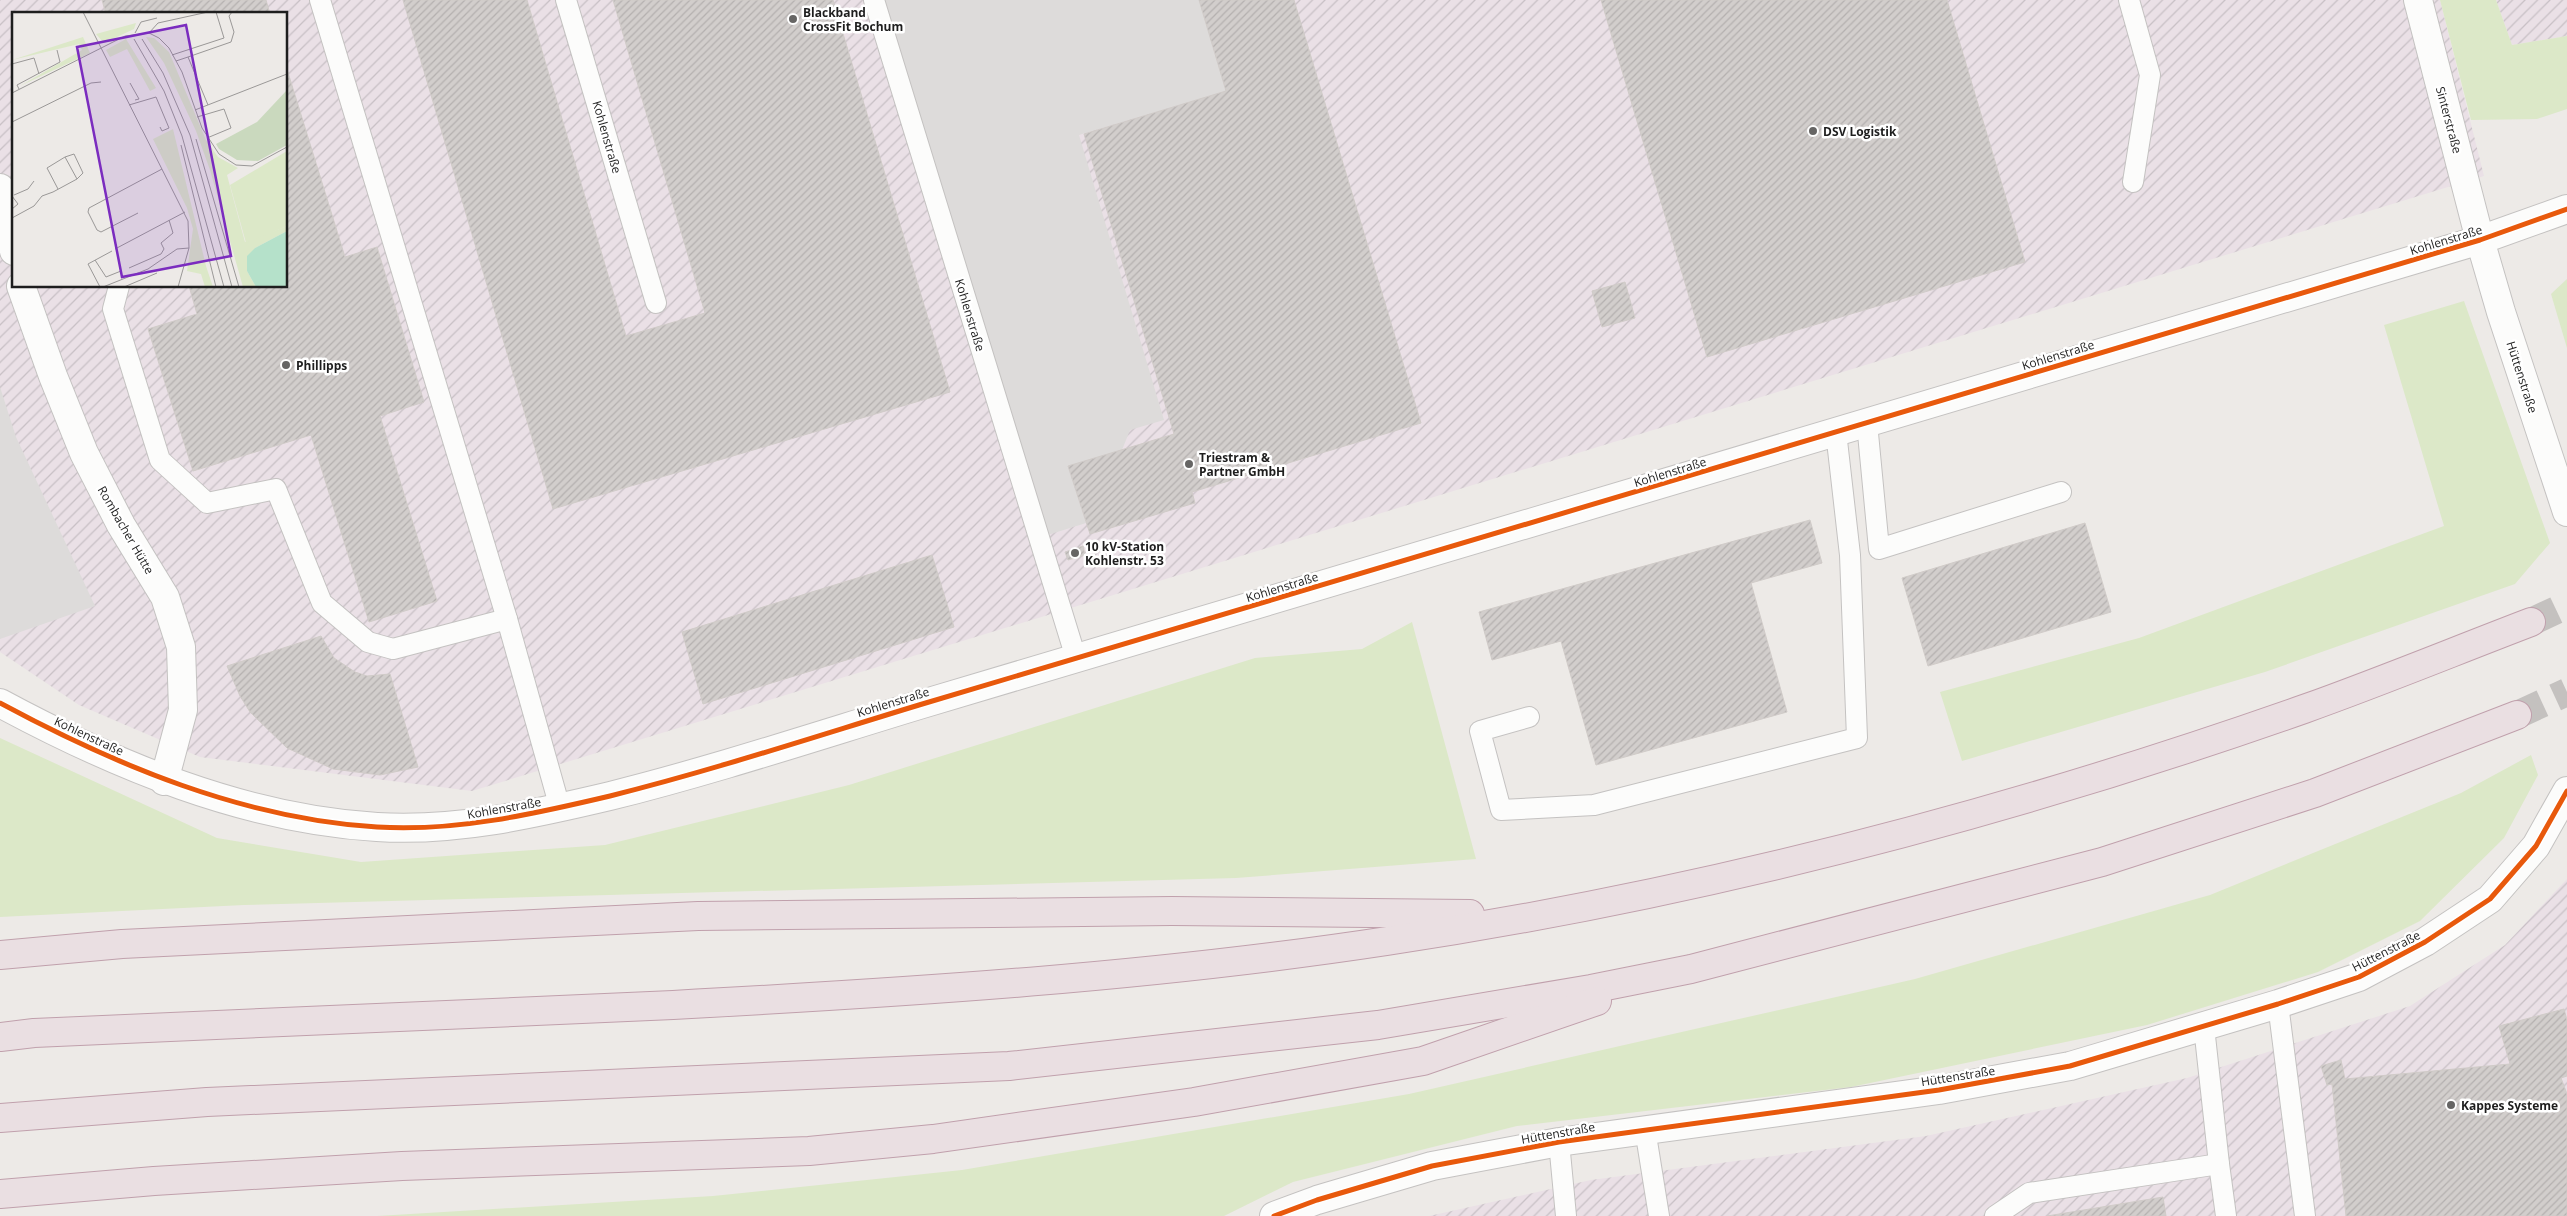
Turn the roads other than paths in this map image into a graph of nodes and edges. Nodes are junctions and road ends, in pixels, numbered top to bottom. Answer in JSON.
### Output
{"nodes":[{"id":1,"x":320,"y":0,"type":"edge"},
{"id":2,"x":566,"y":0,"type":"edge"},
{"id":3,"x":874,"y":0,"type":"edge"},
{"id":4,"x":2129,"y":0,"type":"edge"},
{"id":5,"x":2418,"y":0,"type":"edge"},
{"id":6,"x":2133,"y":182,"type":"dead end"},
{"id":7,"x":0,"y":188,"type":"edge"},
{"id":8,"x":2567,"y":209,"type":"edge"},
{"id":9,"x":2480,"y":240,"type":"junction"},
{"id":10,"x":12,"y":242,"type":"edge"},
{"id":11,"x":22,"y":288,"type":"edge"},
{"id":12,"x":118,"y":288,"type":"edge"},
{"id":13,"x":656,"y":303,"type":"dead end"},
{"id":14,"x":1866,"y":423,"type":"junction"},
{"id":15,"x":1836,"y":432,"type":"junction"},
{"id":16,"x":2061,"y":492,"type":"dead end"},
{"id":17,"x":2567,"y":512,"type":"edge"},
{"id":18,"x":507,"y":619,"type":"junction"},
{"id":19,"x":2531,"y":622,"type":"tunnel mouth"},
{"id":20,"x":1076,"y":658,"type":"junction"},
{"id":21,"x":0,"y":703,"type":"edge"},
{"id":22,"x":2517,"y":715,"type":"tunnel mouth"},
{"id":23,"x":1529,"y":717,"type":"dead end"},
{"id":24,"x":164,"y":781,"type":"junction"},
{"id":25,"x":2566,"y":797,"type":"edge"},
{"id":26,"x":560,"y":808,"type":"junction"},
{"id":27,"x":1541,"y":915,"type":"junction"},
{"id":28,"x":0,"y":955,"type":"edge"},
{"id":29,"x":1691,"y":969,"type":"junction"},
{"id":30,"x":2278,"y":1004,"type":"junction"},
{"id":31,"x":2204,"y":1027,"type":"junction"},
{"id":32,"x":0,"y":1037,"type":"edge"},
{"id":33,"x":0,"y":1118,"type":"edge"},
{"id":34,"x":1645,"y":1130,"type":"junction"},
{"id":35,"x":1559,"y":1142,"type":"junction"},
{"id":36,"x":2219,"y":1164,"type":"junction"},
{"id":37,"x":0,"y":1194,"type":"edge"},
{"id":38,"x":1319,"y":1208,"type":"edge"},
{"id":39,"x":1274,"y":1216,"type":"edge"},
{"id":40,"x":1566,"y":1216,"type":"edge"},
{"id":41,"x":1658,"y":1216,"type":"edge"},
{"id":42,"x":1995,"y":1216,"type":"edge"},
{"id":43,"x":2226,"y":1216,"type":"edge"},
{"id":44,"x":2306,"y":1216,"type":"edge"}],
"edges":[{"from":1,"to":18,"type":"lane"},
{"from":2,"to":13,"type":"lane","name":"Kohlenstraße"},
{"from":3,"to":20,"type":"lane","name":"Kohlenstraße"},
{"from":4,"to":6,"type":"lane"},
{"from":5,"to":9,"type":"street","name":"Sinterstraße"},
{"from":7,"to":10,"type":"street"},
{"from":8,"to":9,"type":"street","name":"Kohlenstraße"},
{"from":9,"to":14,"type":"street","name":"Kohlenstraße"},
{"from":9,"to":17,"type":"street","name":"Hüttenstraße"},
{"from":11,"to":24,"type":"street","name":"Rombacher Hütte"},
{"from":12,"to":18,"type":"lane"},
{"from":14,"to":15,"type":"street","name":"Kohlenstraße"},
{"from":14,"to":16,"type":"lane"},
{"from":15,"to":20,"type":"street","name":"Kohlenstraße"},
{"from":15,"to":23,"type":"lane"},
{"from":18,"to":26,"type":"lane"},
{"from":19,"to":27,"type":"highway"},
{"from":20,"to":26,"type":"street","name":"Kohlenstraße"},
{"from":21,"to":24,"type":"street","name":"Kohlenstraße"},
{"from":22,"to":29,"type":"highway"},
{"from":24,"to":26,"type":"street","name":"Kohlenstraße"},
{"from":25,"to":30,"type":"street","name":"Hüttenstraße"},
{"from":27,"to":28,"type":"highway"},
{"from":27,"to":32,"type":"highway"},
{"from":29,"to":33,"type":"highway"},
{"from":29,"to":37,"type":"highway"},
{"from":30,"to":31,"type":"street","name":"Hüttenstraße"},
{"from":30,"to":44,"type":"lane"},
{"from":31,"to":34,"type":"street","name":"Hüttenstraße"},
{"from":31,"to":36,"type":"lane"},
{"from":34,"to":35,"type":"street","name":"Hüttenstraße"},
{"from":34,"to":41,"type":"lane"},
{"from":35,"to":38,"type":"street","name":"Hüttenstraße"},
{"from":35,"to":40,"type":"lane"},
{"from":36,"to":42,"type":"lane"},
{"from":36,"to":43,"type":"lane"},
{"from":38,"to":39,"type":"street","name":"Hüttenstraße"}]}
